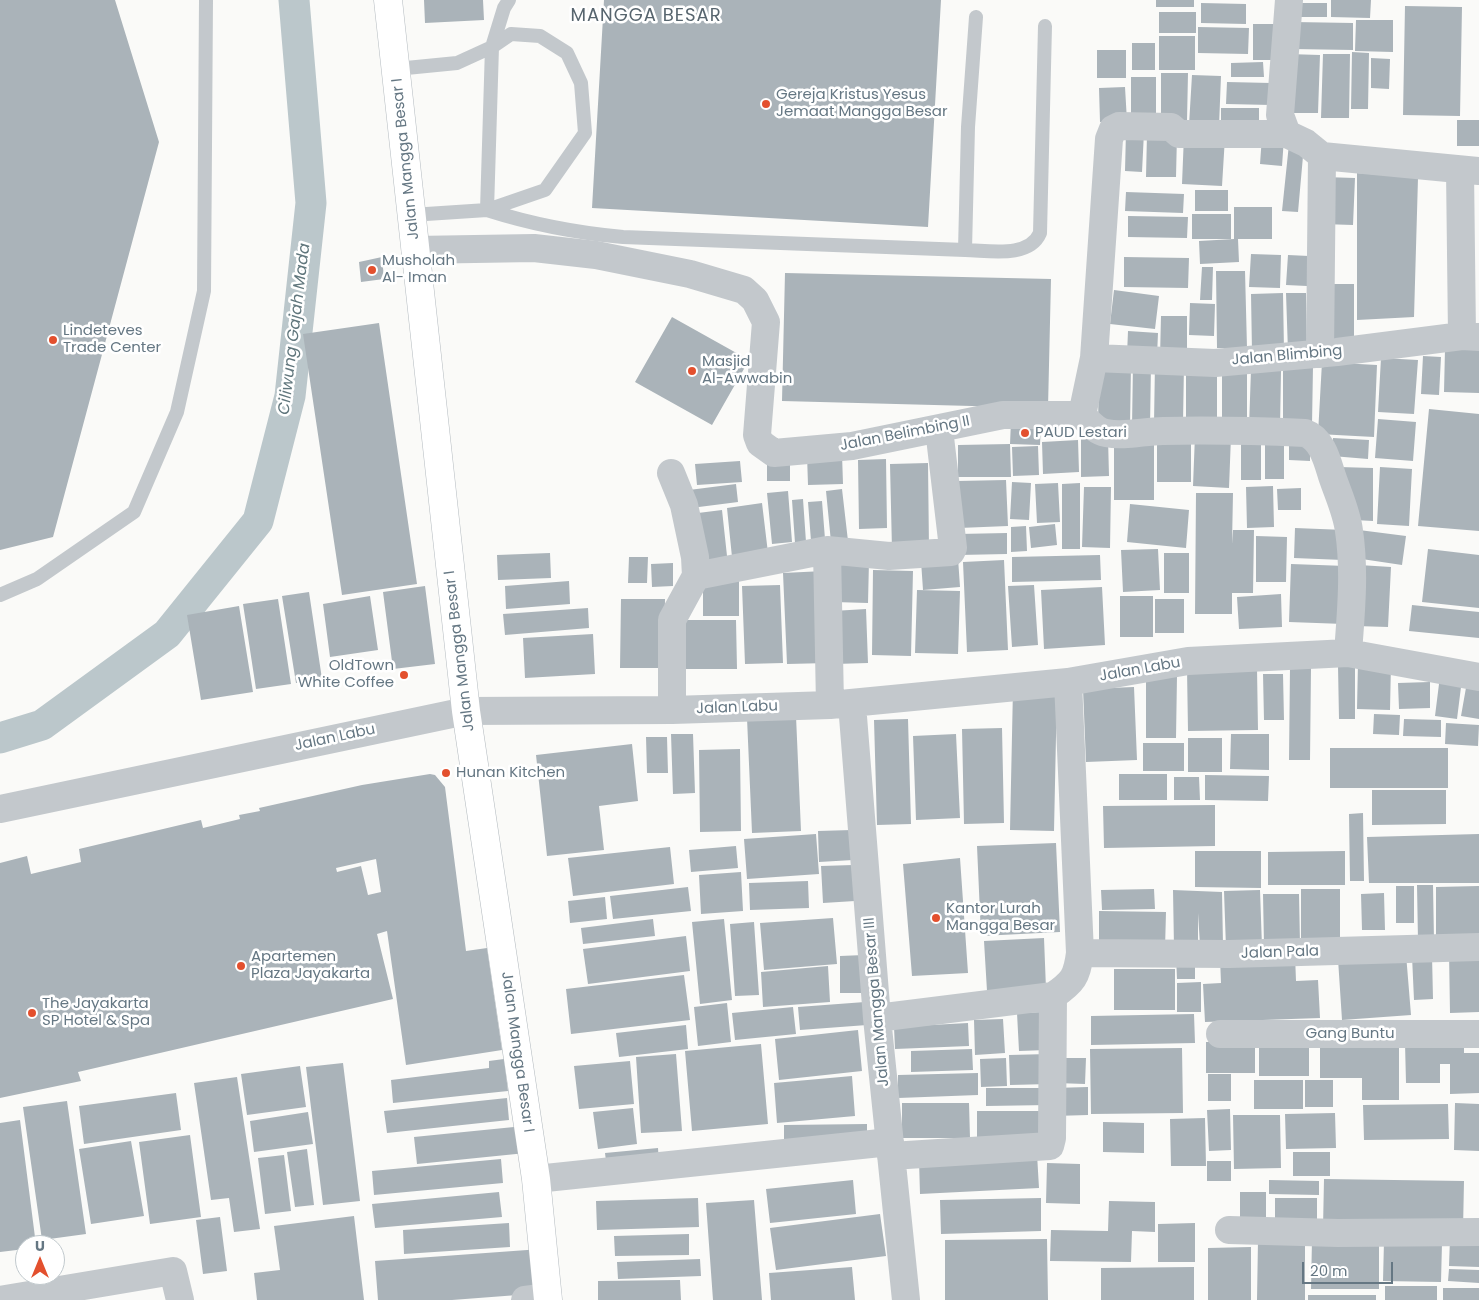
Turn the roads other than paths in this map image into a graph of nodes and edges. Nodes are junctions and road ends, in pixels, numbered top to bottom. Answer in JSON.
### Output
{"nodes":[{"id":1,"x":206,"y":0,"type":"edge"},
{"id":2,"x":388,"y":0,"type":"edge"},
{"id":3,"x":509,"y":0,"type":"edge"},
{"id":4,"x":1289,"y":0,"type":"edge"},
{"id":5,"x":976,"y":17,"type":"dead end"},
{"id":6,"x":1045,"y":26,"type":"dead end"},
{"id":7,"x":492,"y":46,"type":"junction"},
{"id":8,"x":396,"y":69,"type":"junction"},
{"id":9,"x":1287,"y":134,"type":"junction"},
{"id":10,"x":1322,"y":156,"type":"junction"},
{"id":11,"x":1469,"y":170,"type":"edge"},
{"id":12,"x":487,"y":210,"type":"junction"},
{"id":13,"x":411,"y":215,"type":"junction"},
{"id":14,"x":415,"y":250,"type":"junction"},
{"id":15,"x":965,"y":250,"type":"junction"},
{"id":16,"x":1470,"y":337,"type":"edge"},
{"id":17,"x":1320,"y":354,"type":"junction"},
{"id":18,"x":1094,"y":358,"type":"junction"},
{"id":19,"x":1082,"y":415,"type":"junction"},
{"id":20,"x":938,"y":429,"type":"junction"},
{"id":21,"x":671,"y":473,"type":"dead end"},
{"id":22,"x":827,"y":550,"type":"junction"},
{"id":23,"x":696,"y":576,"type":"junction"},
{"id":24,"x":0,"y":595,"type":"edge"},
{"id":25,"x":1348,"y":653,"type":"junction"},
{"id":26,"x":1479,"y":677,"type":"edge"},
{"id":27,"x":1068,"y":682,"type":"junction"},
{"id":28,"x":841,"y":704,"type":"junction"},
{"id":29,"x":672,"y":710,"type":"junction"},
{"id":30,"x":466,"y":711,"type":"junction"},
{"id":31,"x":0,"y":809,"type":"edge"},
{"id":32,"x":1479,"y":947,"type":"edge"},
{"id":33,"x":1080,"y":953,"type":"junction"},
{"id":34,"x":1053,"y":996,"type":"junction"},
{"id":35,"x":877,"y":1018,"type":"junction"},
{"id":36,"x":1220,"y":1034,"type":"dead end"},
{"id":37,"x":1479,"y":1034,"type":"edge"},
{"id":38,"x":891,"y":1149,"type":"junction"},
{"id":39,"x":536,"y":1179,"type":"junction"},
{"id":40,"x":1229,"y":1230,"type":"dead end"},
{"id":41,"x":1479,"y":1232,"type":"edge"},
{"id":42,"x":540,"y":1299,"type":"edge"},
{"id":43,"x":0,"y":1300,"type":"edge"},
{"id":44,"x":180,"y":1300,"type":"edge"},
{"id":45,"x":906,"y":1300,"type":"edge"}],
"edges":[{"from":1,"to":24,"type":"lane"},
{"from":2,"to":8,"type":"street","name":"Jalan Mangga Besar I"},
{"from":3,"to":7,"type":"lane"},
{"from":4,"to":9,"type":"street"},
{"from":5,"to":15,"type":"lane"},
{"from":6,"to":15,"type":"lane"},
{"from":7,"to":8,"type":"lane"},
{"from":7,"to":12,"type":"lane"},
{"from":7,"to":12,"type":"lane"},
{"from":8,"to":13,"type":"street","name":"Jalan Mangga Besar I"},
{"from":9,"to":10,"type":"street"},
{"from":9,"to":18,"type":"street"},
{"from":10,"to":11,"type":"street"},
{"from":10,"to":17,"type":"street"},
{"from":11,"to":16,"type":"street"},
{"from":12,"to":13,"type":"lane"},
{"from":12,"to":15,"type":"lane"},
{"from":13,"to":14,"type":"street","name":"Jalan Mangga Besar I"},
{"from":14,"to":20,"type":"street","name":"Jalan Belimbing II"},
{"from":14,"to":30,"type":"street","name":"Jalan Mangga Besar I"},
{"from":16,"to":17,"type":"street","name":"Jalan Blimbing"},
{"from":17,"to":18,"type":"street","name":"Jalan Blimbing"},
{"from":18,"to":19,"type":"street"},
{"from":19,"to":20,"type":"street","name":"Jalan Belimbing II"},
{"from":19,"to":25,"type":"street"},
{"from":20,"to":22,"type":"street"},
{"from":21,"to":23,"type":"street"},
{"from":22,"to":23,"type":"street"},
{"from":22,"to":28,"type":"street","name":"Jalan Mangga Besar III"},
{"from":23,"to":29,"type":"street"},
{"from":25,"to":26,"type":"street","name":"Jalan Labu"},
{"from":25,"to":27,"type":"street","name":"Jalan Labu"},
{"from":27,"to":28,"type":"street","name":"Jalan Labu"},
{"from":27,"to":33,"type":"street"},
{"from":28,"to":29,"type":"street","name":"Jalan Labu"},
{"from":28,"to":35,"type":"street","name":"Jalan Mangga Besar III"},
{"from":29,"to":30,"type":"street","name":"Jalan Labu"},
{"from":30,"to":31,"type":"street","name":"Jalan Labu"},
{"from":30,"to":39,"type":"street","name":"Jalan Mangga Besar I"},
{"from":32,"to":33,"type":"street","name":"Jalan Pala"},
{"from":33,"to":34,"type":"street"},
{"from":34,"to":35,"type":"street"},
{"from":34,"to":38,"type":"street"},
{"from":35,"to":38,"type":"street","name":"Jalan Mangga Besar III"},
{"from":36,"to":37,"type":"street","name":"Gang Buntu"},
{"from":38,"to":39,"type":"street"},
{"from":38,"to":45,"type":"street","name":"Jalan Mangga Besar III"},
{"from":39,"to":42,"type":"street","name":"Jalan Mangga Besar I"},
{"from":40,"to":41,"type":"street"},
{"from":43,"to":44,"type":"street"}]}
